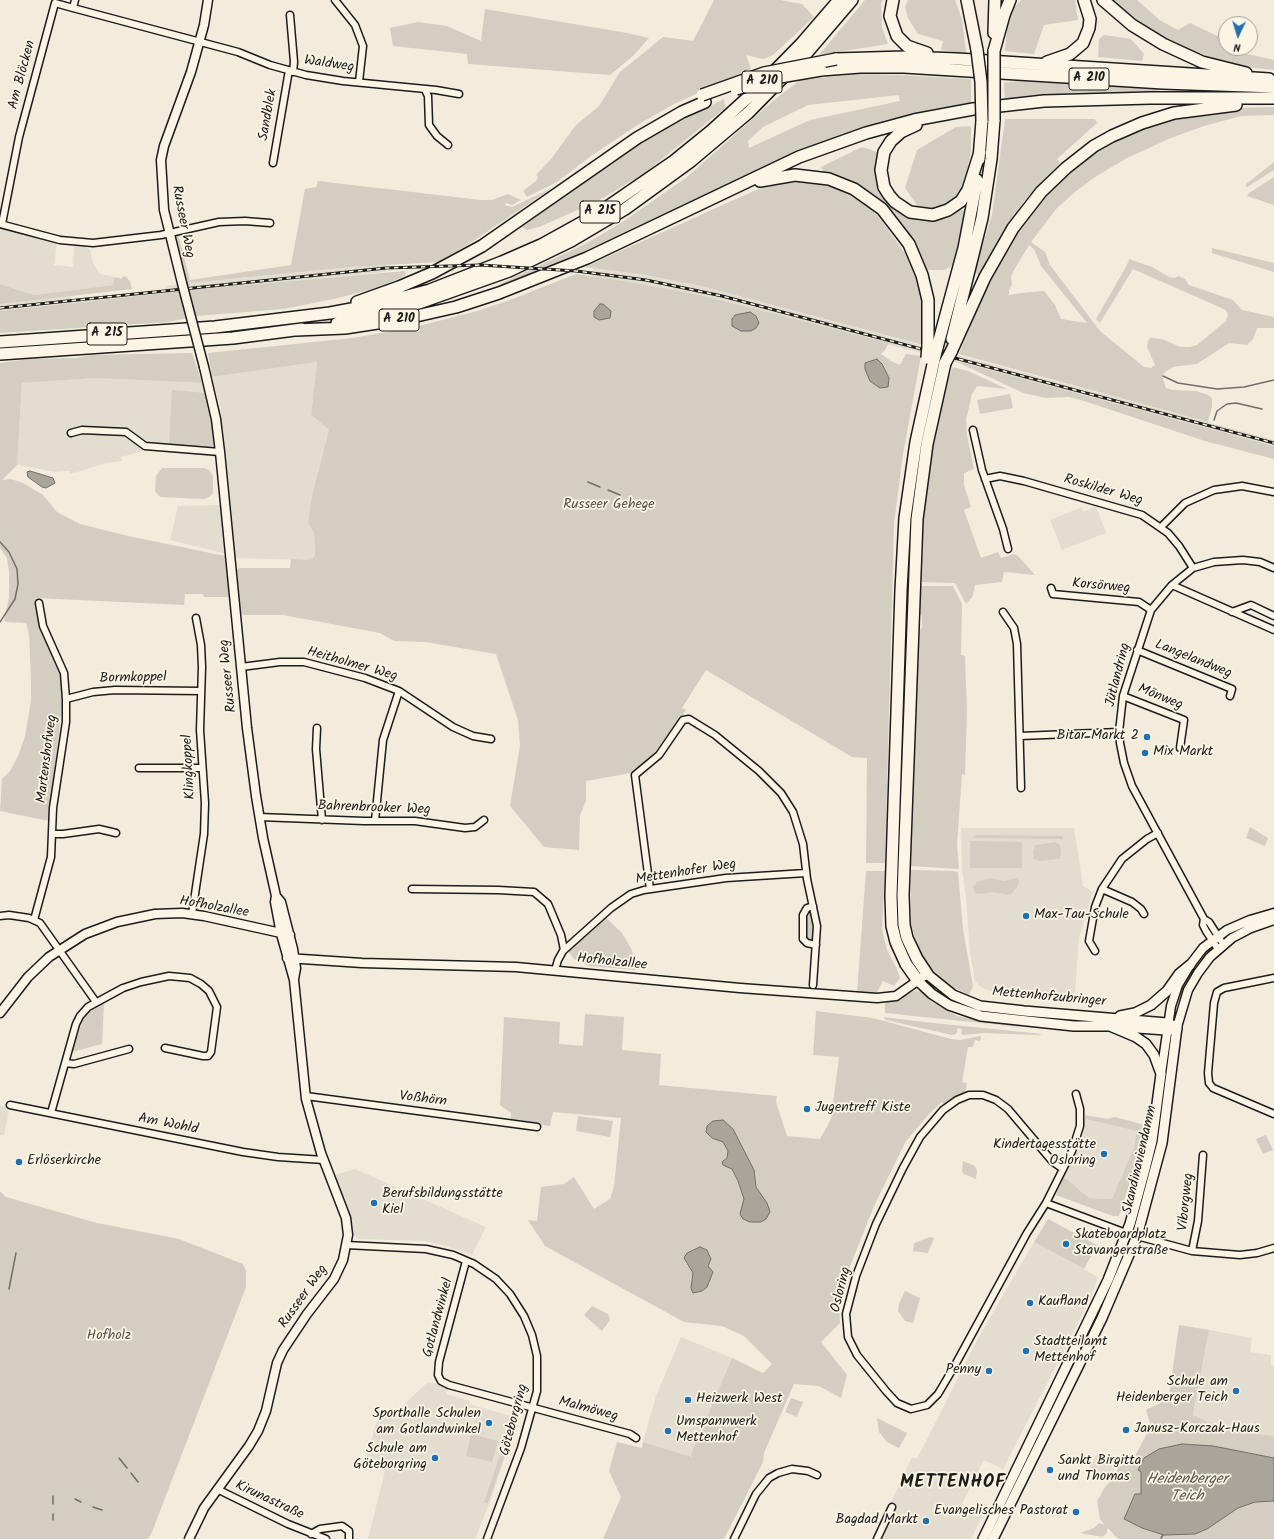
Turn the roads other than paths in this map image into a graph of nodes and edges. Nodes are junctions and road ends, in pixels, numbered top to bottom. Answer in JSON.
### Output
{"nodes":[{"id":1,"x":75,"y":0,"type":"edge"},
{"id":2,"x":208,"y":0,"type":"edge"},
{"id":3,"x":335,"y":0,"type":"edge"},
{"id":4,"x":839,"y":0,"type":"edge"},
{"id":5,"x":852,"y":0,"type":"edge"},
{"id":6,"x":893,"y":0,"type":"edge"},
{"id":7,"x":962,"y":0,"type":"edge"},
{"id":8,"x":967,"y":0,"type":"edge"},
{"id":9,"x":995,"y":0,"type":"edge"},
{"id":10,"x":1010,"y":0,"type":"edge"},
{"id":11,"x":1084,"y":0,"type":"edge"},
{"id":12,"x":1103,"y":0,"type":"edge"},
{"id":13,"x":56,"y":1,"type":"edge"},
{"id":14,"x":73,"y":8,"type":"junction"},
{"id":15,"x":290,"y":15,"type":"dead end"},
{"id":16,"x":973,"y":30,"type":"junction"},
{"id":17,"x":199,"y":42,"type":"junction"},
{"id":18,"x":994,"y":51,"type":"junction"},
{"id":19,"x":957,"y":59,"type":"junction"},
{"id":20,"x":1030,"y":64,"type":"junction"},
{"id":21,"x":291,"y":71,"type":"junction"},
{"id":22,"x":1274,"y":79,"type":"edge"},
{"id":23,"x":359,"y":82,"type":"junction"},
{"id":24,"x":1274,"y":87,"type":"edge"},
{"id":25,"x":425,"y":90,"type":"junction"},
{"id":26,"x":459,"y":94,"type":"dead end"},
{"id":27,"x":1274,"y":98,"type":"edge"},
{"id":28,"x":703,"y":99,"type":"junction"},
{"id":29,"x":1274,"y":102,"type":"edge"},
{"id":30,"x":973,"y":108,"type":"junction"},
{"id":31,"x":448,"y":145,"type":"dead end"},
{"id":32,"x":980,"y":152,"type":"junction"},
{"id":33,"x":273,"y":163,"type":"dead end"},
{"id":34,"x":727,"y":190,"type":"junction"},
{"id":35,"x":270,"y":223,"type":"dead end"},
{"id":36,"x":1,"y":224,"type":"edge"},
{"id":37,"x":168,"y":233,"type":"junction"},
{"id":38,"x":301,"y":318,"type":"junction"},
{"id":39,"x":296,"y":330,"type":"junction"},
{"id":40,"x":0,"y":342,"type":"edge"},
{"id":41,"x":941,"y":349,"type":"junction"},
{"id":42,"x":0,"y":354,"type":"edge"},
{"id":43,"x":935,"y":361,"type":"junction"},
{"id":44,"x":973,"y":430,"type":"dead end"},
{"id":45,"x":72,"y":433,"type":"dead end"},
{"id":46,"x":220,"y":452,"type":"junction"},
{"id":47,"x":985,"y":478,"type":"junction"},
{"id":48,"x":1274,"y":492,"type":"edge"},
{"id":49,"x":1162,"y":526,"type":"junction"},
{"id":50,"x":1008,"y":549,"type":"dead end"},
{"id":51,"x":1193,"y":568,"type":"junction"},
{"id":52,"x":1274,"y":568,"type":"edge"},
{"id":53,"x":1172,"y":585,"type":"junction"},
{"id":54,"x":1051,"y":588,"type":"dead end"},
{"id":55,"x":39,"y":603,"type":"dead end"},
{"id":56,"x":1151,"y":610,"type":"junction"},
{"id":57,"x":1003,"y":612,"type":"dead end"},
{"id":58,"x":1232,"y":612,"type":"junction"},
{"id":59,"x":1274,"y":616,"type":"edge"},
{"id":60,"x":196,"y":618,"type":"dead end"},
{"id":61,"x":1274,"y":630,"type":"edge"},
{"id":62,"x":1137,"y":650,"type":"junction"},
{"id":63,"x":241,"y":667,"type":"junction"},
{"id":64,"x":201,"y":691,"type":"junction"},
{"id":65,"x":399,"y":691,"type":"junction"},
{"id":66,"x":1123,"y":696,"type":"junction"},
{"id":67,"x":1230,"y":696,"type":"dead end"},
{"id":68,"x":66,"y":699,"type":"junction"},
{"id":69,"x":317,"y":728,"type":"dead end"},
{"id":70,"x":1119,"y":732,"type":"junction"},
{"id":71,"x":1020,"y":736,"type":"junction"},
{"id":72,"x":491,"y":739,"type":"dead end"},
{"id":73,"x":1180,"y":748,"type":"dead end"},
{"id":74,"x":139,"y":768,"type":"dead end"},
{"id":75,"x":201,"y":768,"type":"junction"},
{"id":76,"x":1021,"y":788,"type":"dead end"},
{"id":77,"x":260,"y":817,"type":"junction"},
{"id":78,"x":322,"y":820,"type":"junction"},
{"id":79,"x":484,"y":820,"type":"dead end"},
{"id":80,"x":375,"y":821,"type":"junction"},
{"id":81,"x":116,"y":833,"type":"dead end"},
{"id":82,"x":52,"y":834,"type":"junction"},
{"id":83,"x":1158,"y":834,"type":"junction"},
{"id":84,"x":806,"y":873,"type":"junction"},
{"id":85,"x":412,"y":889,"type":"dead end"},
{"id":86,"x":650,"y":889,"type":"junction"},
{"id":87,"x":1102,"y":889,"type":"junction"},
{"id":88,"x":276,"y":896,"type":"junction"},
{"id":89,"x":813,"y":906,"type":"junction"},
{"id":90,"x":1274,"y":913,"type":"edge"},
{"id":91,"x":192,"y":914,"type":"junction"},
{"id":92,"x":1144,"y":914,"type":"dead end"},
{"id":93,"x":0,"y":916,"type":"edge"},
{"id":94,"x":34,"y":920,"type":"junction"},
{"id":95,"x":1274,"y":920,"type":"edge"},
{"id":96,"x":281,"y":934,"type":"junction"},
{"id":97,"x":290,"y":935,"type":"junction"},
{"id":98,"x":1215,"y":939,"type":"junction"},
{"id":99,"x":816,"y":944,"type":"junction"},
{"id":100,"x":1221,"y":947,"type":"junction"},
{"id":101,"x":59,"y":950,"type":"junction"},
{"id":102,"x":564,"y":950,"type":"junction"},
{"id":103,"x":1095,"y":951,"type":"dead end"},
{"id":104,"x":291,"y":958,"type":"junction"},
{"id":105,"x":1190,"y":965,"type":"junction"},
{"id":106,"x":556,"y":970,"type":"junction"},
{"id":107,"x":927,"y":974,"type":"junction"},
{"id":108,"x":1274,"y":978,"type":"edge"},
{"id":109,"x":918,"y":981,"type":"junction"},
{"id":110,"x":814,"y":985,"type":"dead end"},
{"id":111,"x":96,"y":1002,"type":"junction"},
{"id":112,"x":0,"y":1013,"type":"edge"},
{"id":113,"x":1110,"y":1022,"type":"junction"},
{"id":114,"x":1167,"y":1027,"type":"junction"},
{"id":115,"x":1177,"y":1028,"type":"junction"},
{"id":116,"x":165,"y":1048,"type":"dead end"},
{"id":117,"x":129,"y":1049,"type":"dead end"},
{"id":118,"x":65,"y":1063,"type":"junction"},
{"id":119,"x":1161,"y":1074,"type":"junction"},
{"id":120,"x":1076,"y":1094,"type":"dead end"},
{"id":121,"x":306,"y":1096,"type":"junction"},
{"id":122,"x":10,"y":1105,"type":"dead end"},
{"id":123,"x":51,"y":1113,"type":"junction"},
{"id":124,"x":1274,"y":1114,"type":"edge"},
{"id":125,"x":537,"y":1127,"type":"dead end"},
{"id":126,"x":1203,"y":1155,"type":"dead end"},
{"id":127,"x":324,"y":1160,"type":"junction"},
{"id":128,"x":1063,"y":1169,"type":"junction"},
{"id":129,"x":1046,"y":1203,"type":"junction"},
{"id":130,"x":1126,"y":1233,"type":"junction"},
{"id":131,"x":1137,"y":1236,"type":"junction"},
{"id":132,"x":346,"y":1245,"type":"junction"},
{"id":133,"x":1274,"y":1248,"type":"edge"},
{"id":134,"x":1192,"y":1251,"type":"junction"},
{"id":135,"x":466,"y":1260,"type":"junction"},
{"id":136,"x":533,"y":1408,"type":"junction"},
{"id":137,"x":636,"y":1438,"type":"dead end"},
{"id":138,"x":817,"y":1476,"type":"dead end"},
{"id":139,"x":217,"y":1489,"type":"junction"},
{"id":140,"x":892,"y":1507,"type":"dead end"},
{"id":141,"x":311,"y":1534,"type":"junction"},
{"id":142,"x":189,"y":1539,"type":"edge"},
{"id":143,"x":326,"y":1539,"type":"edge"},
{"id":144,"x":349,"y":1539,"type":"edge"},
{"id":145,"x":487,"y":1539,"type":"edge"},
{"id":146,"x":734,"y":1539,"type":"edge"},
{"id":147,"x":877,"y":1539,"type":"edge"},
{"id":148,"x":984,"y":1539,"type":"edge"},
{"id":149,"x":993,"y":1539,"type":"edge"}],
"edges":[{"from":1,"to":14,"type":"street"},
{"from":2,"to":17,"type":"street","name":"Russeer Weg"},
{"from":3,"to":23,"type":"street"},
{"from":4,"to":38,"type":"highway","number":"A 215"},
{"from":5,"to":39,"type":"highway","number":"A 215"},
{"from":6,"to":19,"type":"highway"},
{"from":7,"to":16,"type":"highway"},
{"from":8,"to":16,"type":"highway"},
{"from":9,"to":18,"type":"highway"},
{"from":10,"to":18,"type":"highway"},
{"from":11,"to":20,"type":"highway"},
{"from":12,"to":22,"type":"highway"},
{"from":13,"to":14,"type":"street","name":"Am Blöcken"},
{"from":13,"to":36,"type":"street","name":"Am Blöcken"},
{"from":14,"to":17,"type":"street","name":"Waldweg"},
{"from":15,"to":21,"type":"street","name":"Sandblek"},
{"from":16,"to":32,"type":"highway","bridge":true},
{"from":17,"to":21,"type":"street","name":"Waldweg"},
{"from":17,"to":37,"type":"street","name":"Russeer Weg"},
{"from":18,"to":41,"type":"highway","bridge":true},
{"from":19,"to":20,"type":"highway"},
{"from":19,"to":28,"type":"highway","bridge":true},
{"from":20,"to":22,"type":"highway"},
{"from":21,"to":23,"type":"street","name":"Waldweg"},
{"from":21,"to":33,"type":"street","name":"Sandblek"},
{"from":23,"to":25,"type":"street","name":"Waldweg"},
{"from":24,"to":28,"type":"highway","number":"A 210","bridge":true},
{"from":25,"to":26,"type":"street","name":"Waldweg"},
{"from":25,"to":31,"type":"street"},
{"from":27,"to":30,"type":"highway","number":"A 210"},
{"from":28,"to":38,"type":"highway","number":"A 210"},
{"from":29,"to":41,"type":"highway"},
{"from":30,"to":32,"type":"highway"},
{"from":30,"to":34,"type":"highway","number":"A 210"},
{"from":32,"to":41,"type":"highway"},
{"from":34,"to":39,"type":"highway","number":"A 210"},
{"from":34,"to":41,"type":"highway"},
{"from":35,"to":37,"type":"street"},
{"from":36,"to":37,"type":"street"},
{"from":37,"to":46,"type":"street","name":"Russeer Weg","bridge":true},
{"from":38,"to":40,"type":"highway","number":"A 215"},
{"from":39,"to":42,"type":"highway","number":"A 215"},
{"from":41,"to":43,"type":"highway","bridge":true},
{"from":43,"to":107,"type":"highway"},
{"from":43,"to":109,"type":"highway"},
{"from":44,"to":47,"type":"street"},
{"from":45,"to":46,"type":"street"},
{"from":46,"to":63,"type":"street","name":"Russeer Weg"},
{"from":47,"to":49,"type":"street","name":"Roskilder Weg"},
{"from":47,"to":50,"type":"street"},
{"from":48,"to":49,"type":"street"},
{"from":49,"to":51,"type":"street","name":"Roskilder Weg"},
{"from":51,"to":52,"type":"street","name":"Jütlandring"},
{"from":51,"to":53,"type":"street","name":"Jütlandring"},
{"from":53,"to":56,"type":"street","name":"Jütlandring"},
{"from":53,"to":58,"type":"street"},
{"from":54,"to":56,"type":"street","name":"Korsörweg"},
{"from":55,"to":68,"type":"street","name":"Martenshofweg"},
{"from":56,"to":62,"type":"street","name":"Jütlandring"},
{"from":57,"to":71,"type":"street"},
{"from":58,"to":59,"type":"street"},
{"from":58,"to":61,"type":"street"},
{"from":60,"to":64,"type":"street","name":"Klingkoppel"},
{"from":62,"to":66,"type":"street","name":"Jütlandring"},
{"from":62,"to":67,"type":"street","name":"Langelandweg"},
{"from":63,"to":65,"type":"street","name":"Heitholmer Weg"},
{"from":63,"to":77,"type":"street","name":"Russeer Weg"},
{"from":64,"to":68,"type":"street","name":"Bormkoppel"},
{"from":64,"to":75,"type":"street","name":"Klingkoppel"},
{"from":65,"to":72,"type":"street","name":"Heitholmer Weg"},
{"from":65,"to":80,"type":"street"},
{"from":66,"to":70,"type":"street","name":"Jütlandring"},
{"from":66,"to":73,"type":"street","name":"Mönweg"},
{"from":68,"to":82,"type":"street","name":"Martenshofweg"},
{"from":69,"to":78,"type":"street"},
{"from":70,"to":71,"type":"street"},
{"from":70,"to":83,"type":"street","name":"Jütlandring"},
{"from":71,"to":76,"type":"street"},
{"from":74,"to":75,"type":"street"},
{"from":75,"to":91,"type":"street","name":"Klingkoppel"},
{"from":77,"to":78,"type":"street","name":"Bahrenbrooker Weg"},
{"from":77,"to":88,"type":"street","name":"Russeer Weg"},
{"from":78,"to":80,"type":"street","name":"Bahrenbrooker Weg"},
{"from":79,"to":80,"type":"street","name":"Bahrenbrooker Weg"},
{"from":81,"to":82,"type":"street"},
{"from":82,"to":94,"type":"street","name":"Martenshofweg"},
{"from":83,"to":87,"type":"street"},
{"from":83,"to":98,"type":"street","name":"Jütlandring"},
{"from":84,"to":86,"type":"street","name":"Mettenhofer Weg"},
{"from":84,"to":86,"type":"street"},
{"from":84,"to":89,"type":"street"},
{"from":85,"to":102,"type":"street"},
{"from":86,"to":102,"type":"street","name":"Mettenhofer Weg"},
{"from":87,"to":92,"type":"street"},
{"from":87,"to":103,"type":"street"},
{"from":88,"to":96,"type":"street","name":"Russeer Weg"},
{"from":88,"to":97,"type":"street","name":"Russeer Weg"},
{"from":89,"to":99,"type":"street"},
{"from":89,"to":99,"type":"street"},
{"from":90,"to":98,"type":"street","name":"Skandinaviendamm"},
{"from":91,"to":96,"type":"street","name":"Hofholzallee"},
{"from":91,"to":101,"type":"street","name":"Hofholzallee"},
{"from":93,"to":94,"type":"street"},
{"from":94,"to":101,"type":"street"},
{"from":95,"to":100,"type":"street","name":"Skandinaviendamm"},
{"from":96,"to":97,"type":"street","name":"Hofholzallee"},
{"from":96,"to":104,"type":"street","name":"Russeer Weg"},
{"from":97,"to":104,"type":"street","name":"Russeer Weg"},
{"from":98,"to":100,"type":"street","name":"Jütlandring"},
{"from":98,"to":105,"type":"street","name":"Skandinaviendamm"},
{"from":99,"to":110,"type":"street"},
{"from":100,"to":115,"type":"street","name":"Skandinaviendamm"},
{"from":101,"to":111,"type":"street"},
{"from":101,"to":112,"type":"street","name":"Hofholzallee"},
{"from":102,"to":106,"type":"street","name":"Mettenhofer Weg"},
{"from":104,"to":106,"type":"street","name":"Hofholzallee"},
{"from":104,"to":121,"type":"street","name":"Russeer Weg"},
{"from":105,"to":113,"type":"main road"},
{"from":105,"to":114,"type":"street","name":"Skandinaviendamm"},
{"from":106,"to":109,"type":"street","name":"Hofholzallee"},
{"from":107,"to":109,"type":"street","name":"Hofholzallee"},
{"from":107,"to":113,"type":"main road","name":"Mettenhofzubringer"},
{"from":108,"to":124,"type":"street"},
{"from":109,"to":113,"type":"main road","name":"Mettenhofzubringer"},
{"from":111,"to":116,"type":"street"},
{"from":111,"to":118,"type":"street"},
{"from":113,"to":114,"type":"main road","name":"Mettenhofzubringer"},
{"from":113,"to":119,"type":"main road","name":"Skandinaviendamm"},
{"from":114,"to":115,"type":"main road","name":"Mettenhofzubringer"},
{"from":114,"to":119,"type":"street","name":"Skandinaviendamm"},
{"from":115,"to":131,"type":"main road","name":"Skandinaviendamm"},
{"from":117,"to":118,"type":"street"},
{"from":118,"to":123,"type":"street"},
{"from":119,"to":130,"type":"main road","name":"Skandinaviendamm"},
{"from":120,"to":128,"type":"street","name":"Osloring"},
{"from":121,"to":125,"type":"street","name":"Voßhörn"},
{"from":121,"to":127,"type":"street","name":"Russeer Weg"},
{"from":122,"to":123,"type":"street","name":"Am Wohld"},
{"from":123,"to":127,"type":"street","name":"Am Wohld"},
{"from":126,"to":134,"type":"street","name":"Viborgweg"},
{"from":127,"to":132,"type":"street","name":"Russeer Weg"},
{"from":128,"to":129,"type":"street","name":"Osloring"},
{"from":128,"to":129,"type":"street","name":"Osloring"},
{"from":129,"to":130,"type":"street"},
{"from":130,"to":131,"type":"street"},
{"from":130,"to":148,"type":"main road","name":"Skandinaviendamm"},
{"from":131,"to":134,"type":"street"},
{"from":131,"to":149,"type":"main road","name":"Skandinaviendamm"},
{"from":132,"to":135,"type":"street","name":"Göteborgring"},
{"from":132,"to":139,"type":"street","name":"Russeer Weg"},
{"from":133,"to":134,"type":"street"},
{"from":135,"to":136,"type":"street","name":"Göteborgring"},
{"from":135,"to":136,"type":"street","name":"Gotlandwinkel"},
{"from":136,"to":137,"type":"street","name":"Malmöweg"},
{"from":136,"to":145,"type":"street","name":"Göteborgring"},
{"from":138,"to":146,"type":"street"},
{"from":139,"to":141,"type":"street","name":"Kirunastraße"},
{"from":139,"to":142,"type":"street","name":"Russeer Weg"},
{"from":140,"to":147,"type":"street"},
{"from":141,"to":143,"type":"street","name":"Kirunastraße"},
{"from":141,"to":144,"type":"street","name":"Kirunastraße"}]}
